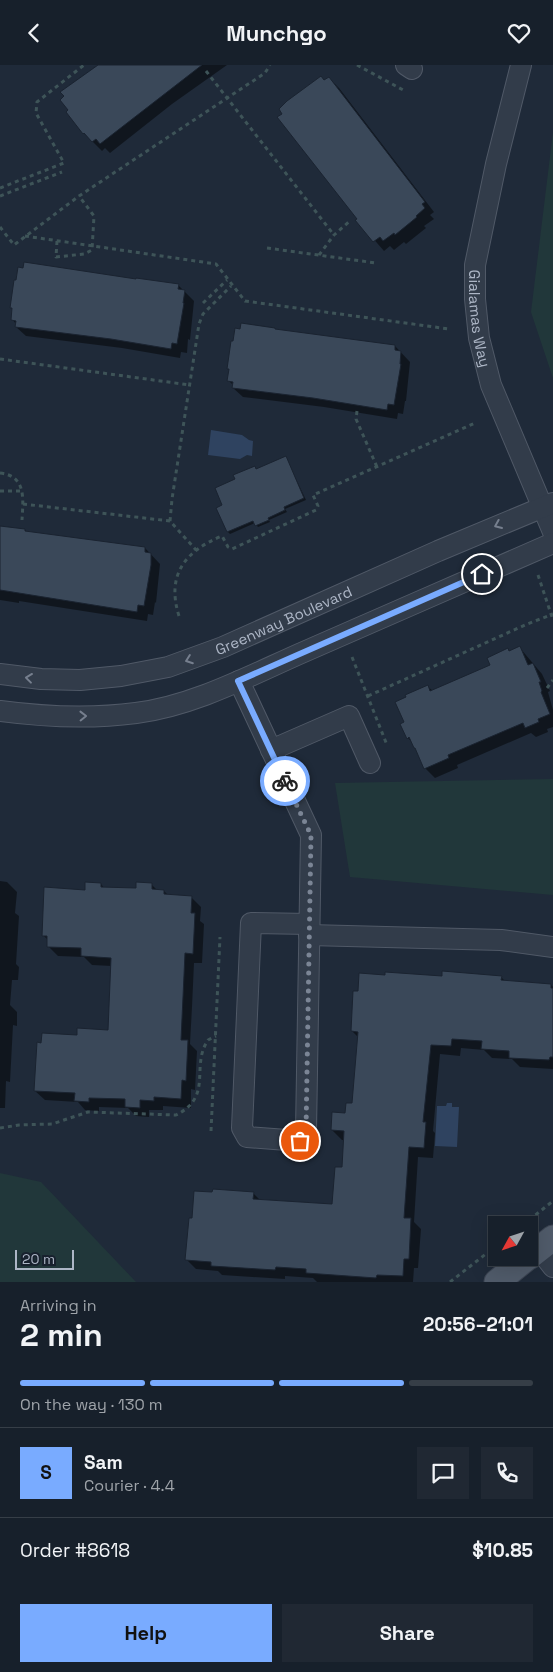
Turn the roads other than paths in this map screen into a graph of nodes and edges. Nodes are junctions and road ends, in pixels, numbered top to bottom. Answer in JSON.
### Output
{"nodes":[{"id":1,"x":520,"y":65,"type":"edge"},
{"id":2,"x":548,"y":505,"type":"edge"},
{"id":3,"x":553,"y":532,"type":"edge"},
{"id":4,"x":553,"y":543,"type":"edge"},
{"id":5,"x":0,"y":674,"type":"edge"},
{"id":6,"x":238,"y":681,"type":"junction"},
{"id":7,"x":0,"y":711,"type":"edge"},
{"id":8,"x":271,"y":750,"type":"junction"},
{"id":9,"x":370,"y":763,"type":"dead end"},
{"id":10,"x":309,"y":929,"type":"junction"},
{"id":11,"x":553,"y":947,"type":"edge"},
{"id":12,"x":540,"y":1254,"type":"edge"},
{"id":13,"x":497,"y":1282,"type":"edge"}],
"edges":[{"from":1,"to":2,"type":"street","name":"Gialamas Way"},
{"from":2,"to":3,"type":"street","name":"Gialamas Way"},
{"from":2,"to":5,"type":"street","name":"Greenway Boulevard","one_way":true},
{"from":4,"to":6,"type":"street"},
{"from":7,"to":6,"type":"street","one_way":true},
{"from":6,"to":8,"type":"street"},
{"from":8,"to":9,"type":"street"},
{"from":8,"to":10,"type":"street"},
{"from":10,"to":10,"type":"street"},
{"from":10,"to":11,"type":"street"},
{"from":12,"to":13,"type":"main road"}]}
